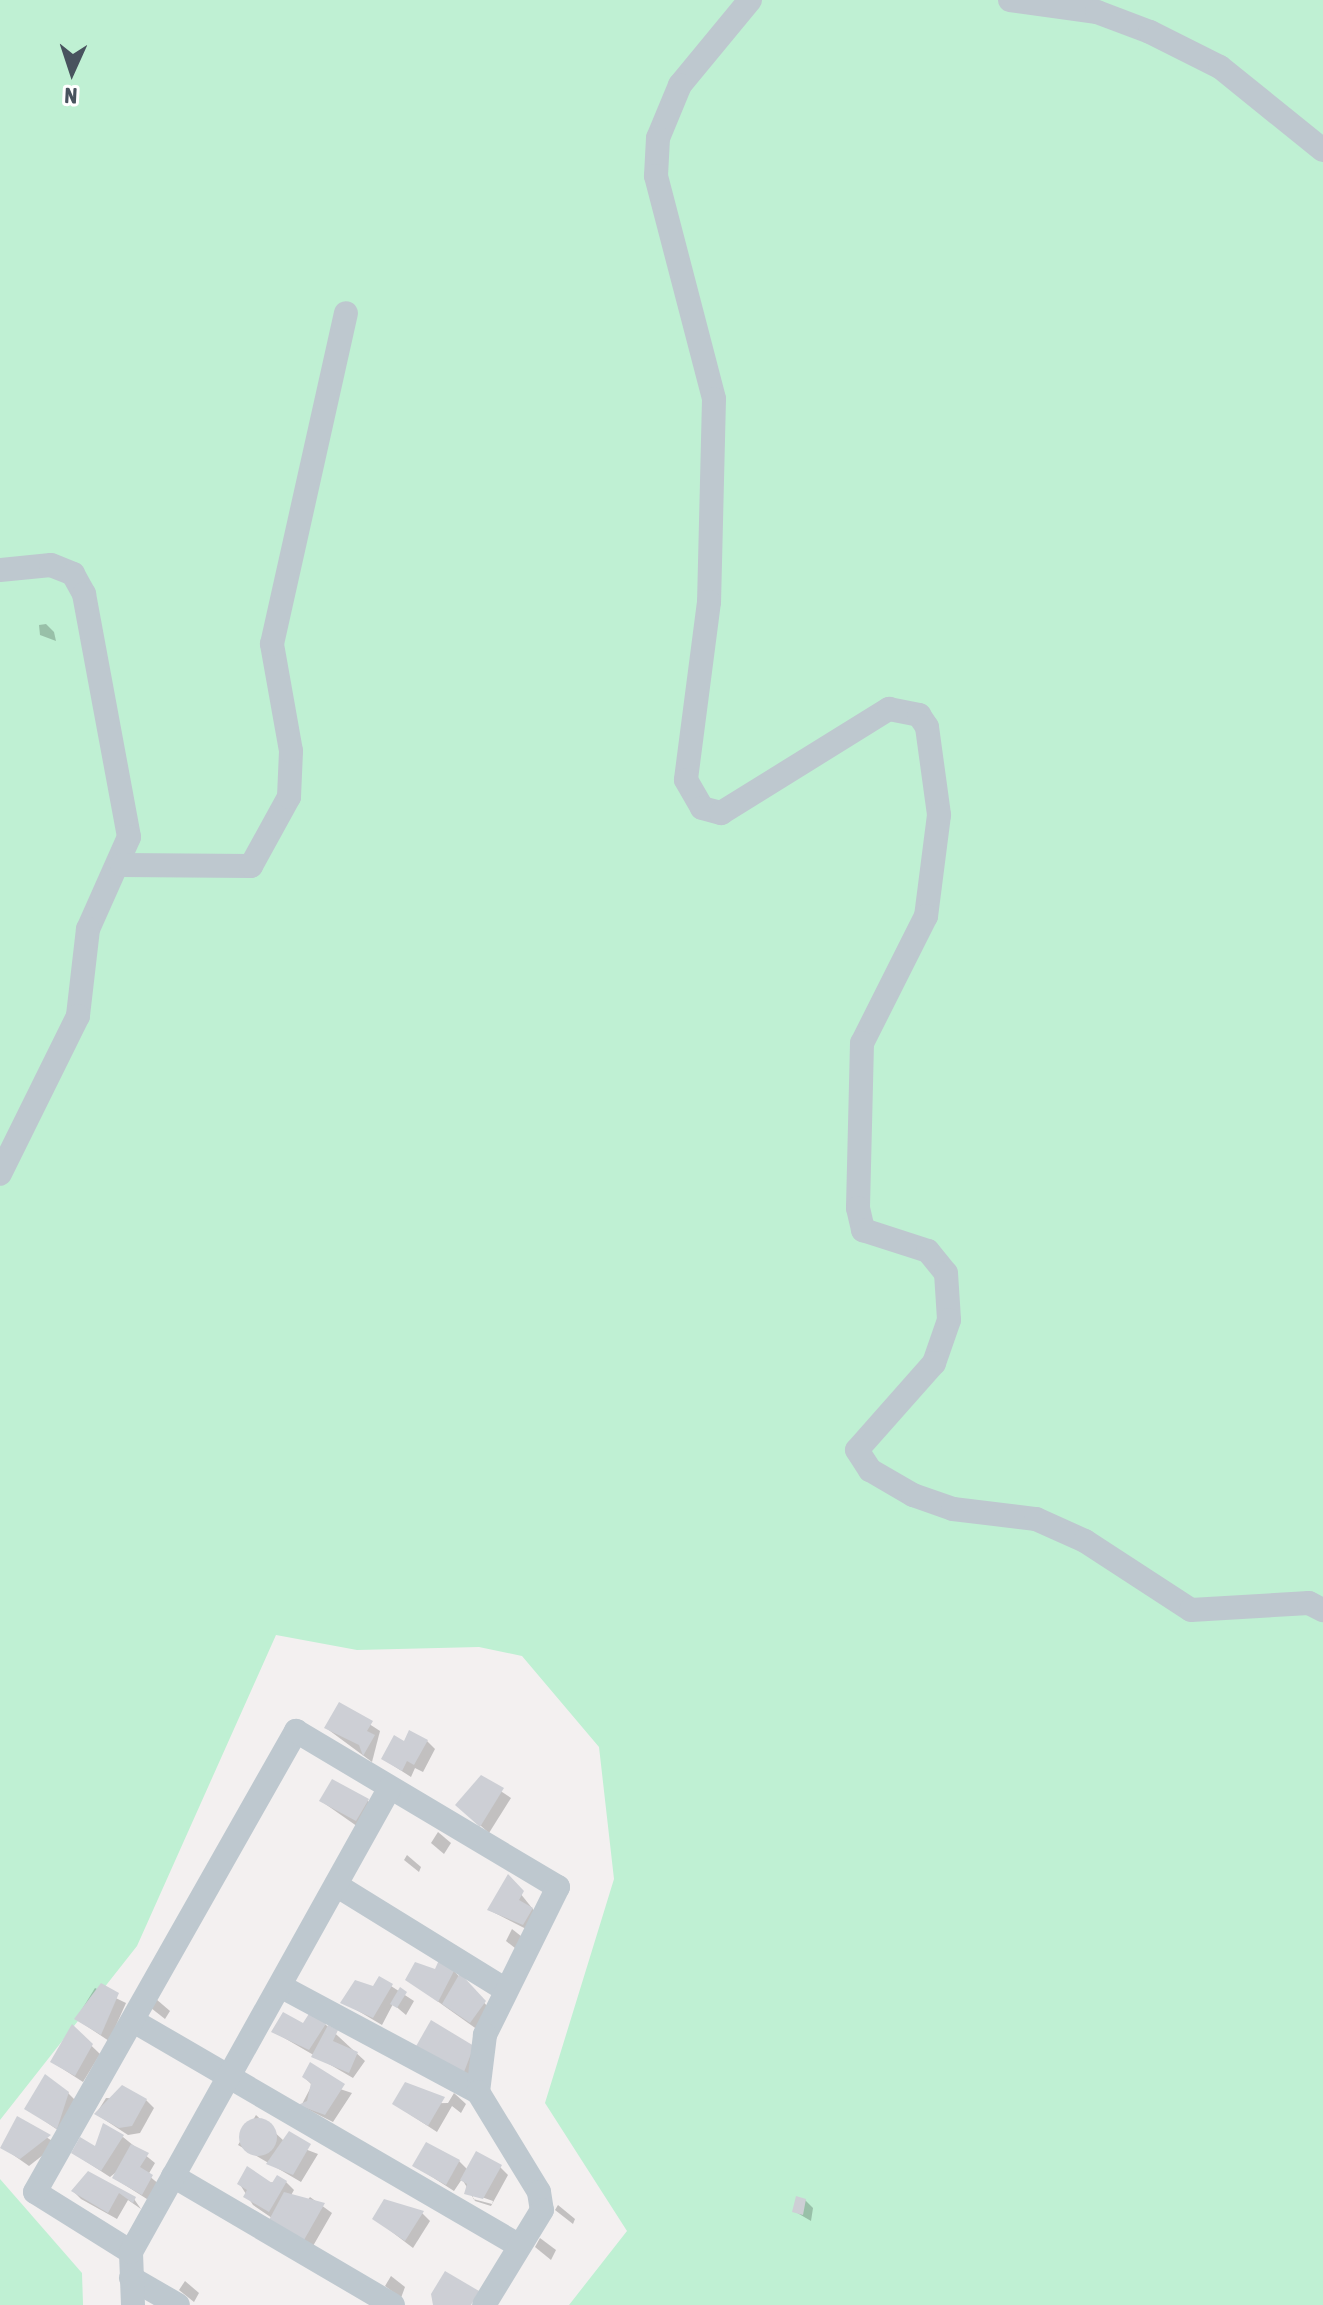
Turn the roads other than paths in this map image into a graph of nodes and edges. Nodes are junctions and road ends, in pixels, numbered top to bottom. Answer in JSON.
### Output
{"nodes":[{"id":1,"x":750,"y":0,"type":"edge"},
{"id":2,"x":1010,"y":0,"type":"edge"},
{"id":3,"x":1323,"y":150,"type":"edge"},
{"id":4,"x":346,"y":313,"type":"dead end"},
{"id":5,"x":0,"y":570,"type":"edge"},
{"id":6,"x":122,"y":865,"type":"junction"},
{"id":7,"x":0,"y":1174,"type":"edge"},
{"id":8,"x":1323,"y":1610,"type":"edge"},
{"id":9,"x":389,"y":1789,"type":"junction"},
{"id":10,"x":336,"y":1885,"type":"junction"},
{"id":11,"x":282,"y":1987,"type":"junction"},
{"id":12,"x":503,"y":1988,"type":"junction"},
{"id":13,"x":135,"y":2022,"type":"junction"},
{"id":14,"x":227,"y":2078,"type":"junction"},
{"id":15,"x":478,"y":2092,"type":"junction"},
{"id":16,"x":173,"y":2176,"type":"junction"},
{"id":17,"x":518,"y":2245,"type":"junction"},
{"id":18,"x":131,"y":2252,"type":"junction"},
{"id":19,"x":131,"y":2278,"type":"junction"},
{"id":20,"x":133,"y":2305,"type":"edge"},
{"id":21,"x":178,"y":2305,"type":"edge"},
{"id":22,"x":393,"y":2305,"type":"edge"},
{"id":23,"x":484,"y":2305,"type":"edge"}],
"edges":[{"from":1,"to":8,"type":"street"},
{"from":2,"to":3,"type":"street"},
{"from":4,"to":6,"type":"street"},
{"from":5,"to":6,"type":"street"},
{"from":6,"to":7,"type":"street"},
{"from":9,"to":10,"type":"street"},
{"from":9,"to":12,"type":"street"},
{"from":9,"to":13,"type":"street"},
{"from":10,"to":11,"type":"street"},
{"from":10,"to":12,"type":"street"},
{"from":11,"to":14,"type":"street"},
{"from":11,"to":15,"type":"street"},
{"from":12,"to":15,"type":"street"},
{"from":13,"to":14,"type":"street"},
{"from":13,"to":18,"type":"street"},
{"from":14,"to":16,"type":"street"},
{"from":14,"to":17,"type":"street"},
{"from":15,"to":17,"type":"street"},
{"from":16,"to":18,"type":"street"},
{"from":16,"to":22,"type":"street"},
{"from":17,"to":23,"type":"street"},
{"from":18,"to":19,"type":"street"},
{"from":19,"to":20,"type":"street"},
{"from":19,"to":21,"type":"street"}]}
